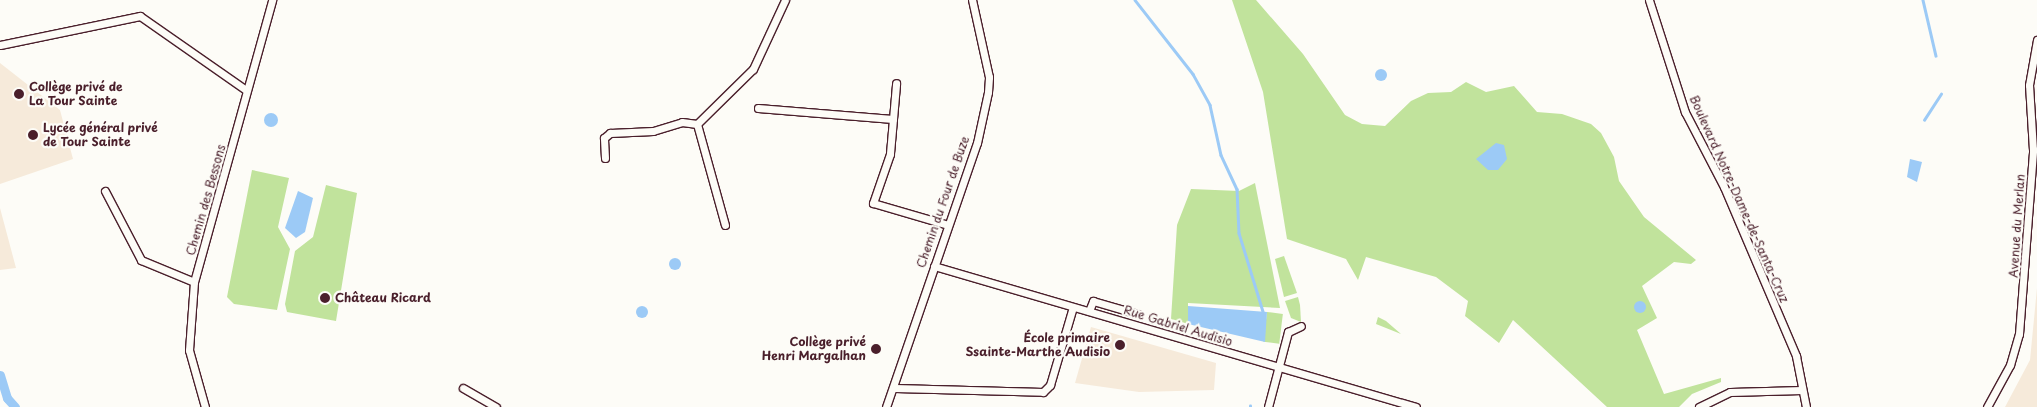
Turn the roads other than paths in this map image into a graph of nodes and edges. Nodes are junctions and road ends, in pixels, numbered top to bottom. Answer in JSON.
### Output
{"nodes":[{"id":1,"x":272,"y":0,"type":"edge"},
{"id":2,"x":785,"y":0,"type":"edge"},
{"id":3,"x":972,"y":0,"type":"edge"},
{"id":4,"x":1649,"y":0,"type":"edge"},
{"id":5,"x":2037,"y":40,"type":"edge"},
{"id":6,"x":0,"y":45,"type":"edge"},
{"id":7,"x":896,"y":83,"type":"dead end"},
{"id":8,"x":246,"y":90,"type":"junction"},
{"id":9,"x":758,"y":108,"type":"dead end"},
{"id":10,"x":2035,"y":110,"type":"edge"},
{"id":11,"x":893,"y":119,"type":"junction"},
{"id":12,"x":697,"y":124,"type":"junction"},
{"id":13,"x":605,"y":158,"type":"dead end"},
{"id":14,"x":105,"y":191,"type":"dead end"},
{"id":15,"x":725,"y":225,"type":"dead end"},
{"id":16,"x":948,"y":225,"type":"junction"},
{"id":17,"x":934,"y":266,"type":"junction"},
{"id":18,"x":194,"y":282,"type":"junction"},
{"id":19,"x":1073,"y":307,"type":"junction"},
{"id":20,"x":1089,"y":311,"type":"junction"},
{"id":21,"x":1138,"y":314,"type":"dead end"},
{"id":22,"x":1301,"y":326,"type":"dead end"},
{"id":23,"x":1279,"y":368,"type":"junction"},
{"id":24,"x":463,"y":388,"type":"dead end"},
{"id":25,"x":895,"y":388,"type":"junction"},
{"id":26,"x":1802,"y":390,"type":"junction"},
{"id":27,"x":1397,"y":404,"type":"edge"},
{"id":28,"x":205,"y":407,"type":"edge"},
{"id":29,"x":496,"y":407,"type":"edge"},
{"id":30,"x":886,"y":407,"type":"edge"},
{"id":31,"x":1268,"y":407,"type":"edge"},
{"id":32,"x":1416,"y":407,"type":"edge"},
{"id":33,"x":1699,"y":407,"type":"edge"},
{"id":34,"x":1806,"y":407,"type":"edge"},
{"id":35,"x":1987,"y":407,"type":"edge"}],
"edges":[{"from":1,"to":8,"type":"street","name":"Chemin des Bessons"},
{"from":2,"to":12,"type":"street"},
{"from":3,"to":16,"type":"street","name":"Chemin du Four de Buze"},
{"from":4,"to":26,"type":"street","name":"Boulevard Notre-Dame-de-Santa-Cruz"},
{"from":5,"to":10,"type":"street","name":"Avenue du Merlan"},
{"from":6,"to":8,"type":"street"},
{"from":7,"to":11,"type":"street"},
{"from":8,"to":18,"type":"street","name":"Chemin des Bessons"},
{"from":9,"to":11,"type":"street"},
{"from":10,"to":35,"type":"street","name":"Avenue du Merlan"},
{"from":11,"to":16,"type":"street"},
{"from":12,"to":13,"type":"street"},
{"from":12,"to":15,"type":"street"},
{"from":14,"to":18,"type":"street"},
{"from":16,"to":17,"type":"street","name":"Chemin du Four de Buze"},
{"from":17,"to":19,"type":"street","name":"Rue Gabriel Audisio"},
{"from":17,"to":25,"type":"street","name":"Chemin du Four de Buze"},
{"from":18,"to":28,"type":"street","name":"Chemin des Bessons"},
{"from":19,"to":20,"type":"street","name":"Rue Gabriel Audisio"},
{"from":19,"to":25,"type":"street"},
{"from":20,"to":21,"type":"street"},
{"from":20,"to":23,"type":"street","name":"Rue Gabriel Audisio"},
{"from":22,"to":23,"type":"street"},
{"from":23,"to":27,"type":"street","name":"Rue Gabriel Audisio"},
{"from":23,"to":31,"type":"street"},
{"from":24,"to":29,"type":"street"},
{"from":25,"to":30,"type":"street","name":"Chemin du Four de Buze"},
{"from":26,"to":33,"type":"street"},
{"from":26,"to":34,"type":"street","name":"Boulevard Notre-Dame-de-Santa-Cruz"},
{"from":27,"to":32,"type":"street","name":"Rue Gabriel Audisio"}]}
